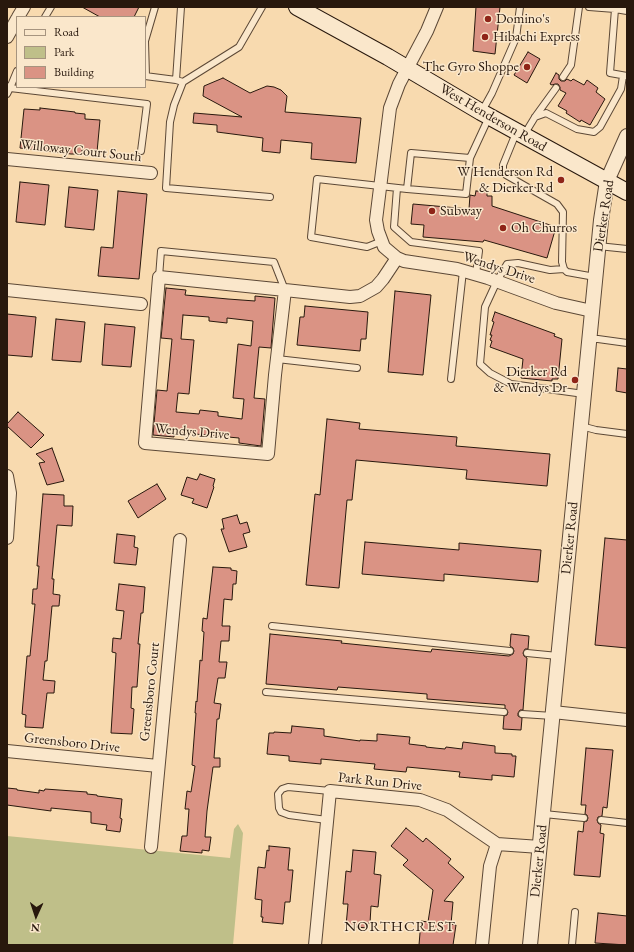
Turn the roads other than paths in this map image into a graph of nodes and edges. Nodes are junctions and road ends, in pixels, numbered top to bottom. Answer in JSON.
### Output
{"nodes":[{"id":1,"x":24,"y":7,"type":"edge"},
{"id":2,"x":51,"y":7,"type":"edge"},
{"id":3,"x":155,"y":7,"type":"edge"},
{"id":4,"x":182,"y":7,"type":"edge"},
{"id":5,"x":262,"y":7,"type":"edge"},
{"id":6,"x":297,"y":7,"type":"edge"},
{"id":7,"x":437,"y":7,"type":"edge"},
{"id":8,"x":520,"y":7,"type":"edge"},
{"id":9,"x":579,"y":7,"type":"edge"},
{"id":10,"x":589,"y":7,"type":"edge"},
{"id":11,"x":615,"y":9,"type":"junction"},
{"id":12,"x":627,"y":10,"type":"edge"},
{"id":13,"x":19,"y":16,"type":"edge"},
{"id":14,"x":46,"y":16,"type":"edge"},
{"id":15,"x":16,"y":21,"type":"edge"},
{"id":16,"x":7,"y":37,"type":"edge"},
{"id":17,"x":146,"y":38,"type":"edge"},
{"id":18,"x":407,"y":68,"type":"junction"},
{"id":19,"x":16,"y":73,"type":"edge"},
{"id":20,"x":146,"y":76,"type":"edge"},
{"id":21,"x":625,"y":76,"type":"edge"},
{"id":22,"x":563,"y":77,"type":"dead end"},
{"id":23,"x":176,"y":80,"type":"junction"},
{"id":24,"x":182,"y":82,"type":"junction"},
{"id":25,"x":8,"y":87,"type":"edge"},
{"id":26,"x":16,"y":88,"type":"edge"},
{"id":27,"x":556,"y":88,"type":"dead end"},
{"id":28,"x":7,"y":94,"type":"edge"},
{"id":29,"x":546,"y":102,"type":"junction"},
{"id":30,"x":546,"y":113,"type":"junction"},
{"id":31,"x":485,"y":115,"type":"junction"},
{"id":32,"x":535,"y":117,"type":"junction"},
{"id":33,"x":520,"y":134,"type":"junction"},
{"id":34,"x":627,"y":136,"type":"edge"},
{"id":35,"x":141,"y":151,"type":"dead end"},
{"id":36,"x":470,"y":158,"type":"junction"},
{"id":37,"x":7,"y":159,"type":"edge"},
{"id":38,"x":151,"y":174,"type":"dead end"},
{"id":39,"x":607,"y":181,"type":"junction"},
{"id":40,"x":380,"y":186,"type":"junction"},
{"id":41,"x":398,"y":188,"type":"junction"},
{"id":42,"x":407,"y":189,"type":"junction"},
{"id":43,"x":627,"y":192,"type":"edge"},
{"id":44,"x":270,"y":197,"type":"dead end"},
{"id":45,"x":382,"y":241,"type":"junction"},
{"id":46,"x":598,"y":246,"type":"junction"},
{"id":47,"x":627,"y":249,"type":"edge"},
{"id":48,"x":397,"y":258,"type":"junction"},
{"id":49,"x":564,"y":269,"type":"junction"},
{"id":50,"x":463,"y":271,"type":"junction"},
{"id":51,"x":476,"y":274,"type":"junction"},
{"id":52,"x":159,"y":278,"type":"junction"},
{"id":53,"x":595,"y":278,"type":"junction"},
{"id":54,"x":497,"y":281,"type":"junction"},
{"id":55,"x":7,"y":290,"type":"edge"},
{"id":56,"x":285,"y":290,"type":"junction"},
{"id":57,"x":141,"y":304,"type":"dead end"},
{"id":58,"x":592,"y":311,"type":"junction"},
{"id":59,"x":589,"y":339,"type":"junction"},
{"id":60,"x":627,"y":343,"type":"edge"},
{"id":61,"x":277,"y":359,"type":"junction"},
{"id":62,"x":357,"y":368,"type":"dead end"},
{"id":63,"x":451,"y":379,"type":"dead end"},
{"id":64,"x":584,"y":394,"type":"junction"},
{"id":65,"x":581,"y":426,"type":"junction"},
{"id":66,"x":627,"y":434,"type":"edge"},
{"id":67,"x":7,"y":476,"type":"edge"},
{"id":68,"x":7,"y":538,"type":"edge"},
{"id":69,"x":180,"y":540,"type":"dead end"},
{"id":70,"x":272,"y":626,"type":"dead end"},
{"id":71,"x":510,"y":651,"type":"dead end"},
{"id":72,"x":528,"y":653,"type":"dead end"},
{"id":73,"x":558,"y":656,"type":"junction"},
{"id":74,"x":266,"y":692,"type":"dead end"},
{"id":75,"x":504,"y":712,"type":"dead end"},
{"id":76,"x":522,"y":714,"type":"dead end"},
{"id":77,"x":553,"y":714,"type":"junction"},
{"id":78,"x":627,"y":720,"type":"edge"},
{"id":79,"x":7,"y":751,"type":"edge"},
{"id":80,"x":158,"y":766,"type":"junction"},
{"id":81,"x":330,"y":792,"type":"junction"},
{"id":82,"x":544,"y":814,"type":"junction"},
{"id":83,"x":584,"y":818,"type":"dead end"},
{"id":84,"x":327,"y":820,"type":"junction"},
{"id":85,"x":601,"y":820,"type":"dead end"},
{"id":86,"x":627,"y":822,"type":"edge"},
{"id":87,"x":497,"y":844,"type":"junction"},
{"id":88,"x":151,"y":847,"type":"dead end"},
{"id":89,"x":540,"y":847,"type":"junction"},
{"id":90,"x":576,"y":912,"type":"dead end"},
{"id":91,"x":315,"y":945,"type":"edge"},
{"id":92,"x":482,"y":945,"type":"edge"},
{"id":93,"x":530,"y":945,"type":"edge"},
{"id":94,"x":572,"y":945,"type":"edge"}],
"edges":[{"from":1,"to":13,"type":"street"},
{"from":2,"to":14,"type":"lane"},
{"from":3,"to":17,"type":"lane"},
{"from":4,"to":23,"type":"lane"},
{"from":5,"to":24,"type":"lane"},
{"from":6,"to":18,"type":"main road","name":"West Henderson Road"},
{"from":7,"to":18,"type":"street"},
{"from":8,"to":31,"type":"lane"},
{"from":9,"to":22,"type":"lane"},
{"from":10,"to":11,"type":"lane"},
{"from":11,"to":12,"type":"lane"},
{"from":11,"to":21,"type":"lane"},
{"from":15,"to":16,"type":"street"},
{"from":18,"to":31,"type":"main road","name":"West Henderson Road"},
{"from":18,"to":40,"type":"street"},
{"from":19,"to":25,"type":"lane"},
{"from":20,"to":23,"type":"lane"},
{"from":21,"to":30,"type":"lane"},
{"from":23,"to":24,"type":"lane"},
{"from":24,"to":44,"type":"lane"},
{"from":25,"to":28,"type":"lane"},
{"from":26,"to":35,"type":"lane"},
{"from":27,"to":29,"type":"lane"},
{"from":29,"to":30,"type":"lane"},
{"from":29,"to":32,"type":"lane"},
{"from":30,"to":32,"type":"lane"},
{"from":31,"to":33,"type":"main road","name":"West Henderson Road"},
{"from":31,"to":36,"type":"lane"},
{"from":32,"to":33,"type":"lane"},
{"from":33,"to":39,"type":"main road","name":"West Henderson Road"},
{"from":33,"to":49,"type":"lane"},
{"from":34,"to":39,"type":"street","name":"Dierker Road"},
{"from":36,"to":42,"type":"lane"},
{"from":36,"to":42,"type":"lane"},
{"from":37,"to":38,"type":"street","name":"Willoway Court South"},
{"from":39,"to":43,"type":"main road","name":"West Henderson Road"},
{"from":39,"to":46,"type":"street","name":"Dierker Road"},
{"from":40,"to":41,"type":"lane"},
{"from":40,"to":45,"type":"street"},
{"from":40,"to":45,"type":"lane"},
{"from":41,"to":42,"type":"lane"},
{"from":41,"to":51,"type":"lane"},
{"from":45,"to":48,"type":"street"},
{"from":46,"to":47,"type":"lane"},
{"from":46,"to":53,"type":"street","name":"Dierker Road"},
{"from":48,"to":50,"type":"street","name":"Wendys Drive"},
{"from":48,"to":56,"type":"street"},
{"from":49,"to":53,"type":"lane"},
{"from":49,"to":54,"type":"lane"},
{"from":50,"to":51,"type":"street","name":"Wendys Drive"},
{"from":50,"to":63,"type":"lane"},
{"from":51,"to":54,"type":"street","name":"Wendys Drive"},
{"from":52,"to":56,"type":"street"},
{"from":52,"to":56,"type":"lane"},
{"from":52,"to":61,"type":"street","name":"Wendys Drive"},
{"from":53,"to":58,"type":"street","name":"Dierker Road"},
{"from":54,"to":58,"type":"street","name":"Wendys Drive"},
{"from":54,"to":64,"type":"lane"},
{"from":55,"to":57,"type":"street"},
{"from":56,"to":61,"type":"street","name":"Wendys Drive"},
{"from":58,"to":59,"type":"street","name":"Dierker Road"},
{"from":59,"to":60,"type":"lane"},
{"from":59,"to":64,"type":"street","name":"Dierker Road"},
{"from":61,"to":62,"type":"lane"},
{"from":64,"to":65,"type":"street","name":"Dierker Road"},
{"from":65,"to":66,"type":"lane"},
{"from":65,"to":73,"type":"street","name":"Dierker Road"},
{"from":67,"to":68,"type":"street"},
{"from":69,"to":80,"type":"street","name":"Greensboro Court"},
{"from":70,"to":71,"type":"lane"},
{"from":72,"to":73,"type":"lane"},
{"from":73,"to":77,"type":"street","name":"Dierker Road"},
{"from":74,"to":75,"type":"lane"},
{"from":76,"to":77,"type":"lane"},
{"from":77,"to":78,"type":"street"},
{"from":77,"to":82,"type":"street","name":"Dierker Road"},
{"from":79,"to":80,"type":"street","name":"Greensboro Drive"},
{"from":80,"to":88,"type":"street","name":"Greensboro Court"},
{"from":81,"to":84,"type":"street","name":"Park Run Drive"},
{"from":81,"to":84,"type":"lane"},
{"from":81,"to":87,"type":"street","name":"Park Run Drive"},
{"from":82,"to":83,"type":"lane"},
{"from":82,"to":89,"type":"street","name":"Dierker Road"},
{"from":84,"to":91,"type":"street","name":"Park Run Drive"},
{"from":85,"to":86,"type":"lane"},
{"from":87,"to":89,"type":"street"},
{"from":87,"to":92,"type":"street"},
{"from":89,"to":93,"type":"street","name":"Dierker Road"},
{"from":90,"to":94,"type":"lane"}]}
